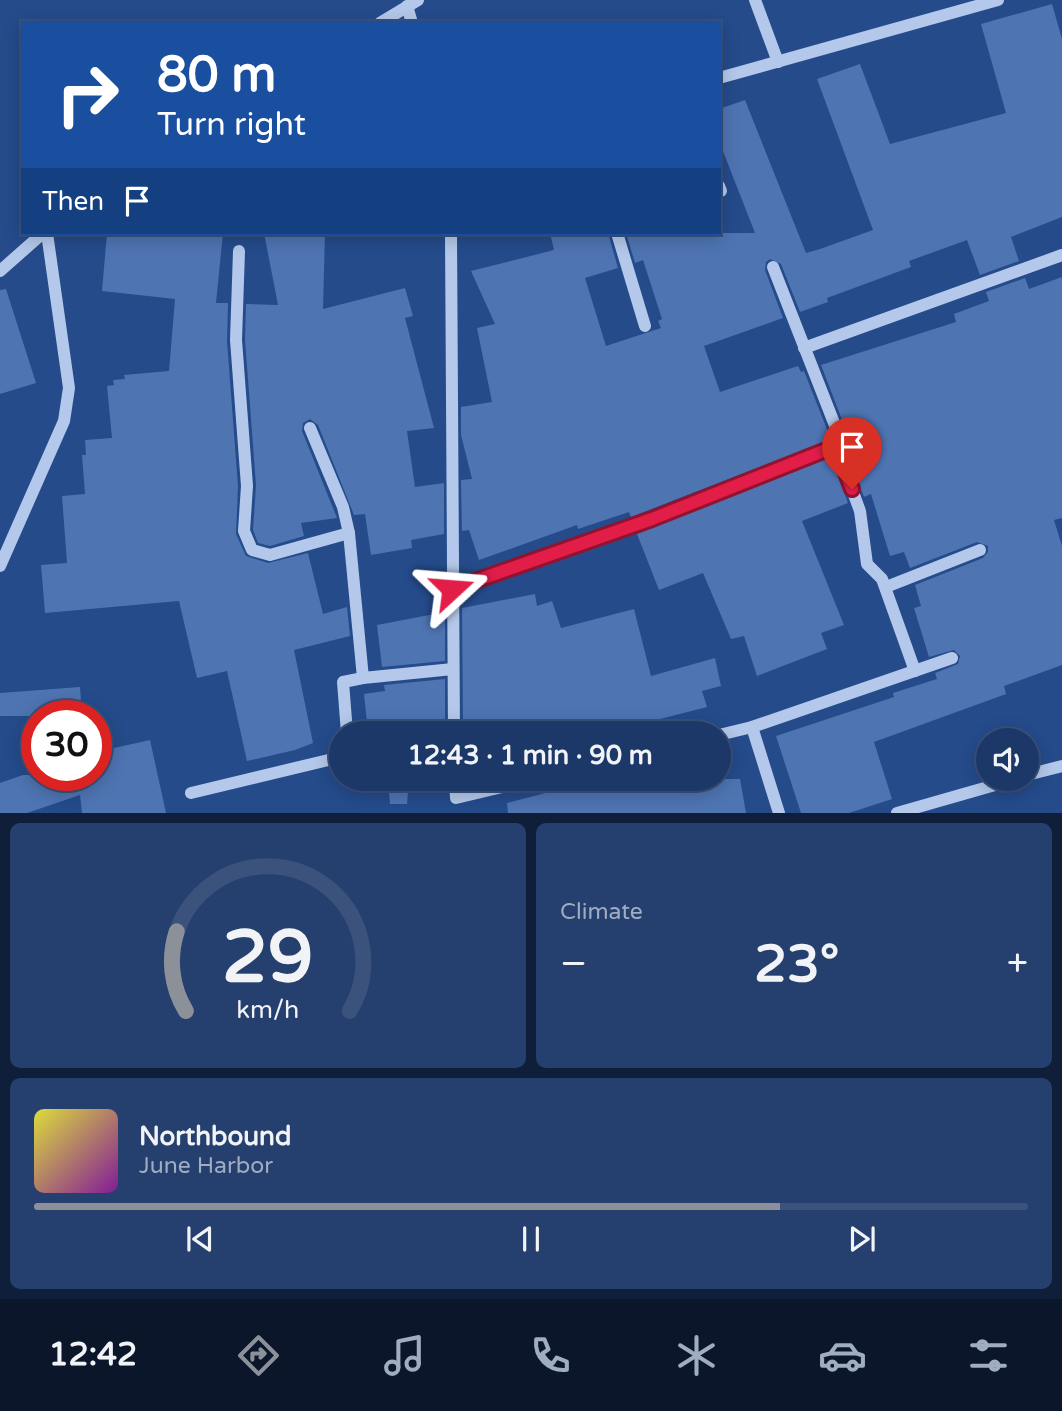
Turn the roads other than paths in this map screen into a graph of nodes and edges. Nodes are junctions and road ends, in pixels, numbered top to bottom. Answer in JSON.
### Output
{"nodes":[{"id":1,"x":755,"y":0,"type":"edge"},
{"id":2,"x":998,"y":0,"type":"edge"},
{"id":3,"x":413,"y":3,"type":"edge"},
{"id":4,"x":972,"y":4,"type":"edge"},
{"id":5,"x":383,"y":21,"type":"edge"},
{"id":6,"x":412,"y":21,"type":"edge"},
{"id":7,"x":778,"y":62,"type":"junction"},
{"id":8,"x":721,"y":77,"type":"edge"},
{"id":9,"x":43,"y":235,"type":"edge"},
{"id":10,"x":45,"y":235,"type":"edge"},
{"id":11,"x":451,"y":235,"type":"edge"},
{"id":12,"x":618,"y":235,"type":"edge"},
{"id":13,"x":239,"y":251,"type":"dead end"},
{"id":14,"x":1062,"y":255,"type":"edge"},
{"id":15,"x":773,"y":267,"type":"dead end"},
{"id":16,"x":0,"y":271,"type":"edge"},
{"id":17,"x":645,"y":326,"type":"dead end"},
{"id":18,"x":804,"y":348,"type":"junction"},
{"id":19,"x":310,"y":428,"type":"dead end"},
{"id":20,"x":836,"y":428,"type":"dead end"},
{"id":21,"x":349,"y":533,"type":"junction"},
{"id":22,"x":980,"y":550,"type":"dead end"},
{"id":23,"x":0,"y":566,"type":"edge"},
{"id":24,"x":886,"y":587,"type":"junction"},
{"id":25,"x":452,"y":589,"type":"junction"},
{"id":26,"x":952,"y":658,"type":"dead end"},
{"id":27,"x":453,"y":669,"type":"junction"},
{"id":28,"x":915,"y":671,"type":"junction"},
{"id":29,"x":363,"y":678,"type":"junction"},
{"id":30,"x":346,"y":721,"type":"edge"},
{"id":31,"x":454,"y":721,"type":"edge"},
{"id":32,"x":752,"y":727,"type":"junction"},
{"id":33,"x":731,"y":732,"type":"edge"},
{"id":34,"x":329,"y":760,"type":"edge"},
{"id":35,"x":1062,"y":766,"type":"edge"},
{"id":36,"x":1039,"y":772,"type":"edge"},
{"id":37,"x":976,"y":790,"type":"edge"},
{"id":38,"x":456,"y":791,"type":"edge"},
{"id":39,"x":485,"y":791,"type":"edge"},
{"id":40,"x":191,"y":793,"type":"dead end"},
{"id":41,"x":456,"y":798,"type":"junction"},
{"id":42,"x":455,"y":813,"type":"edge"},
{"id":43,"x":779,"y":813,"type":"edge"},
{"id":44,"x":897,"y":813,"type":"edge"}],
"edges":[{"from":1,"to":7,"type":"street"},
{"from":2,"to":4,"type":"street"},
{"from":3,"to":5,"type":"street"},
{"from":3,"to":6,"type":"street"},
{"from":4,"to":7,"type":"street"},
{"from":7,"to":8,"type":"street"},
{"from":9,"to":16,"type":"street"},
{"from":10,"to":23,"type":"street"},
{"from":11,"to":25,"type":"street"},
{"from":12,"to":17,"type":"street"},
{"from":13,"to":21,"type":"street"},
{"from":14,"to":18,"type":"street"},
{"from":15,"to":18,"type":"street"},
{"from":18,"to":20,"type":"street"},
{"from":19,"to":21,"type":"street"},
{"from":21,"to":29,"type":"street"},
{"from":22,"to":24,"type":"street"},
{"from":24,"to":25,"type":"street"},
{"from":24,"to":28,"type":"street"},
{"from":25,"to":27,"type":"street"},
{"from":26,"to":28,"type":"street"},
{"from":27,"to":29,"type":"street"},
{"from":27,"to":31,"type":"street"},
{"from":28,"to":32,"type":"street"},
{"from":29,"to":30,"type":"street"},
{"from":32,"to":33,"type":"street"},
{"from":32,"to":43,"type":"street"},
{"from":34,"to":40,"type":"street"},
{"from":35,"to":36,"type":"street"},
{"from":37,"to":44,"type":"street"},
{"from":38,"to":41,"type":"street"},
{"from":39,"to":41,"type":"street"},
{"from":41,"to":42,"type":"street"}]}
